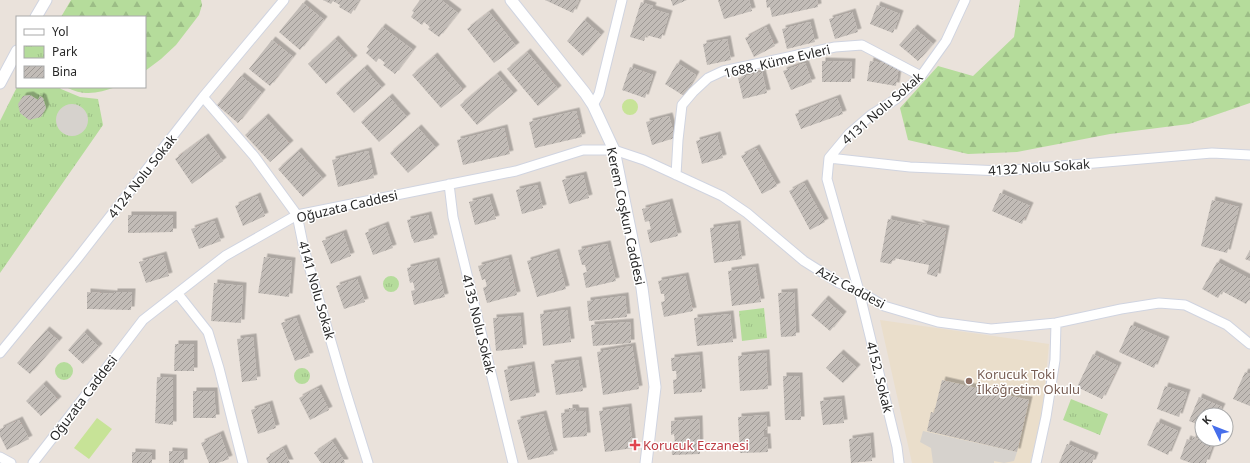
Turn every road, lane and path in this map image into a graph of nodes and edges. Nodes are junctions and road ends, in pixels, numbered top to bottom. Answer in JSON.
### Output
{"nodes":[{"id":1,"x":46,"y":0,"type":"edge"},
{"id":2,"x":284,"y":0,"type":"edge"},
{"id":3,"x":511,"y":0,"type":"edge"},
{"id":4,"x":622,"y":0,"type":"edge"},
{"id":5,"x":965,"y":0,"type":"edge"},
{"id":6,"x":37,"y":16,"type":"edge"},
{"id":7,"x":16,"y":53,"type":"edge"},
{"id":8,"x":922,"y":76,"type":"junction"},
{"id":9,"x":0,"y":82,"type":"edge"},
{"id":10,"x":203,"y":97,"type":"junction"},
{"id":11,"x":593,"y":105,"type":"junction"},
{"id":12,"x":614,"y":150,"type":"junction"},
{"id":13,"x":1250,"y":155,"type":"edge"},
{"id":14,"x":829,"y":158,"type":"junction"},
{"id":15,"x":676,"y":175,"type":"junction"},
{"id":16,"x":449,"y":184,"type":"junction"},
{"id":17,"x":297,"y":215,"type":"junction"},
{"id":18,"x":859,"y":291,"type":"junction"},
{"id":19,"x":178,"y":294,"type":"junction"},
{"id":20,"x":1056,"y":323,"type":"junction"},
{"id":21,"x":1250,"y":344,"type":"edge"},
{"id":22,"x":0,"y":353,"type":"edge"},
{"id":23,"x":0,"y":457,"type":"edge"},
{"id":24,"x":11,"y":463,"type":"edge"},
{"id":25,"x":33,"y":463,"type":"edge"},
{"id":26,"x":243,"y":463,"type":"edge"},
{"id":27,"x":368,"y":463,"type":"edge"},
{"id":28,"x":513,"y":463,"type":"edge"},
{"id":29,"x":646,"y":463,"type":"edge"},
{"id":30,"x":899,"y":463,"type":"edge"},
{"id":31,"x":1036,"y":463,"type":"edge"}],
"edges":[{"from":1,"to":6,"type":"street"},
{"from":2,"to":10,"type":"street","name":"4124 Nolu Sokak"},
{"from":3,"to":11,"type":"street","name":"Kerem Coşkun Caddesi"},
{"from":4,"to":11,"type":"street"},
{"from":5,"to":8,"type":"street","name":"4131 Nolu Sokak"},
{"from":7,"to":9,"type":"street"},
{"from":8,"to":14,"type":"street","name":"4131 Nolu Sokak"},
{"from":8,"to":15,"type":"street","name":"1688. Küme Evleri"},
{"from":10,"to":17,"type":"street","name":"4141 Nolu Sokak"},
{"from":10,"to":22,"type":"street","name":"4124 Nolu Sokak"},
{"from":11,"to":12,"type":"street","name":"Kerem Coşkun Caddesi"},
{"from":12,"to":15,"type":"street","name":"Aziz Caddesi"},
{"from":12,"to":16,"type":"street","name":"Oğuzata Caddesi"},
{"from":12,"to":29,"type":"street","name":"Kerem Coşkun Caddesi"},
{"from":13,"to":14,"type":"street","name":"4132 Nolu Sokak"},
{"from":14,"to":18,"type":"street"},
{"from":15,"to":18,"type":"street","name":"Aziz Caddesi"},
{"from":16,"to":17,"type":"street","name":"Oğuzata Caddesi"},
{"from":16,"to":28,"type":"street","name":"4135 Nolu Sokak"},
{"from":17,"to":19,"type":"street","name":"Oğuzata Caddesi"},
{"from":17,"to":27,"type":"street","name":"4141 Nolu Sokak"},
{"from":18,"to":20,"type":"street","name":"Aziz Caddesi"},
{"from":18,"to":30,"type":"street","name":"4152. Sokak"},
{"from":19,"to":25,"type":"street","name":"Oğuzata Caddesi"},
{"from":19,"to":26,"type":"street"},
{"from":20,"to":21,"type":"street","name":"Aziz Caddesi"},
{"from":20,"to":31,"type":"street"},
{"from":23,"to":24,"type":"street"}]}
